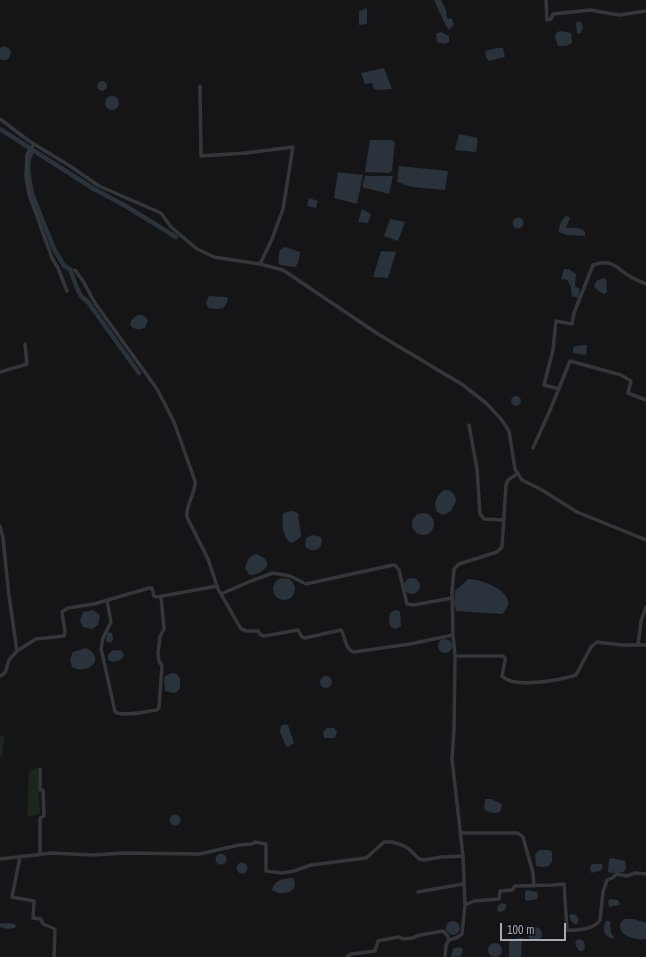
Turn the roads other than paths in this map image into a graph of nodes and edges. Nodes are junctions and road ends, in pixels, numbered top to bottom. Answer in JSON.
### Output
{"nodes":[{"id":1,"x":546,"y":0,"type":"edge"},
{"id":2,"x":646,"y":11,"type":"edge"},
{"id":3,"x":200,"y":86,"type":"dead end"},
{"id":4,"x":0,"y":119,"type":"edge"},
{"id":5,"x":34,"y":144,"type":"junction"},
{"id":6,"x":260,"y":264,"type":"junction"},
{"id":7,"x":75,"y":270,"type":"dead end"},
{"id":8,"x":646,"y":284,"type":"edge"},
{"id":9,"x":67,"y":291,"type":"dead end"},
{"id":10,"x":25,"y":344,"type":"dead end"},
{"id":11,"x":0,"y":372,"type":"edge"},
{"id":12,"x":559,"y":389,"type":"junction"},
{"id":13,"x":646,"y":400,"type":"edge"},
{"id":14,"x":469,"y":426,"type":"dead end"},
{"id":15,"x":533,"y":448,"type":"dead end"},
{"id":16,"x":515,"y":475,"type":"junction"},
{"id":17,"x":502,"y":520,"type":"junction"},
{"id":18,"x":0,"y":526,"type":"edge"},
{"id":19,"x":646,"y":540,"type":"edge"},
{"id":20,"x":217,"y":586,"type":"junction"},
{"id":21,"x":221,"y":594,"type":"junction"},
{"id":22,"x":161,"y":596,"type":"junction"},
{"id":23,"x":452,"y":598,"type":"junction"},
{"id":24,"x":107,"y":600,"type":"junction"},
{"id":25,"x":646,"y":607,"type":"edge"},
{"id":26,"x":453,"y":635,"type":"junction"},
{"id":27,"x":638,"y":645,"type":"junction"},
{"id":28,"x":646,"y":645,"type":"edge"},
{"id":29,"x":17,"y":652,"type":"junction"},
{"id":30,"x":455,"y":656,"type":"junction"},
{"id":31,"x":0,"y":676,"type":"edge"},
{"id":32,"x":40,"y":769,"type":"dead end"},
{"id":33,"x":460,"y":833,"type":"junction"},
{"id":34,"x":40,"y":855,"type":"junction"},
{"id":35,"x":463,"y":856,"type":"junction"},
{"id":36,"x":20,"y":857,"type":"junction"},
{"id":37,"x":0,"y":859,"type":"edge"},
{"id":38,"x":646,"y":874,"type":"edge"},
{"id":39,"x":463,"y":884,"type":"junction"},
{"id":40,"x":534,"y":886,"type":"junction"},
{"id":41,"x":418,"y":892,"type":"dead end"},
{"id":42,"x":465,"y":905,"type":"junction"},
{"id":43,"x":449,"y":940,"type":"junction"},
{"id":44,"x":54,"y":957,"type":"edge"},
{"id":45,"x":346,"y":957,"type":"edge"},
{"id":46,"x":445,"y":957,"type":"edge"}],
"edges":[{"from":1,"to":2,"type":"street"},
{"from":3,"to":6,"type":"street"},
{"from":4,"to":5,"type":"street"},
{"from":5,"to":6,"type":"street"},
{"from":5,"to":9,"type":"street"},
{"from":6,"to":16,"type":"street"},
{"from":7,"to":20,"type":"street"},
{"from":8,"to":12,"type":"street"},
{"from":10,"to":11,"type":"street"},
{"from":12,"to":13,"type":"street"},
{"from":12,"to":15,"type":"street"},
{"from":14,"to":17,"type":"street"},
{"from":16,"to":17,"type":"street"},
{"from":16,"to":19,"type":"street"},
{"from":17,"to":23,"type":"street"},
{"from":18,"to":29,"type":"street"},
{"from":20,"to":21,"type":"street"},
{"from":20,"to":22,"type":"street"},
{"from":21,"to":23,"type":"street"},
{"from":21,"to":26,"type":"street"},
{"from":22,"to":24,"type":"street"},
{"from":22,"to":24,"type":"street"},
{"from":23,"to":26,"type":"street"},
{"from":24,"to":29,"type":"street"},
{"from":25,"to":27,"type":"street"},
{"from":26,"to":30,"type":"street"},
{"from":27,"to":28,"type":"street"},
{"from":27,"to":30,"type":"street"},
{"from":29,"to":31,"type":"street"},
{"from":30,"to":33,"type":"street"},
{"from":32,"to":34,"type":"street"},
{"from":33,"to":35,"type":"street"},
{"from":33,"to":40,"type":"street"},
{"from":34,"to":35,"type":"street"},
{"from":34,"to":36,"type":"street"},
{"from":35,"to":39,"type":"street"},
{"from":36,"to":37,"type":"street"},
{"from":36,"to":44,"type":"street"},
{"from":38,"to":40,"type":"street"},
{"from":39,"to":41,"type":"street"},
{"from":39,"to":42,"type":"street"},
{"from":40,"to":42,"type":"street"},
{"from":42,"to":43,"type":"street"},
{"from":43,"to":45,"type":"street"},
{"from":43,"to":46,"type":"street"}]}
